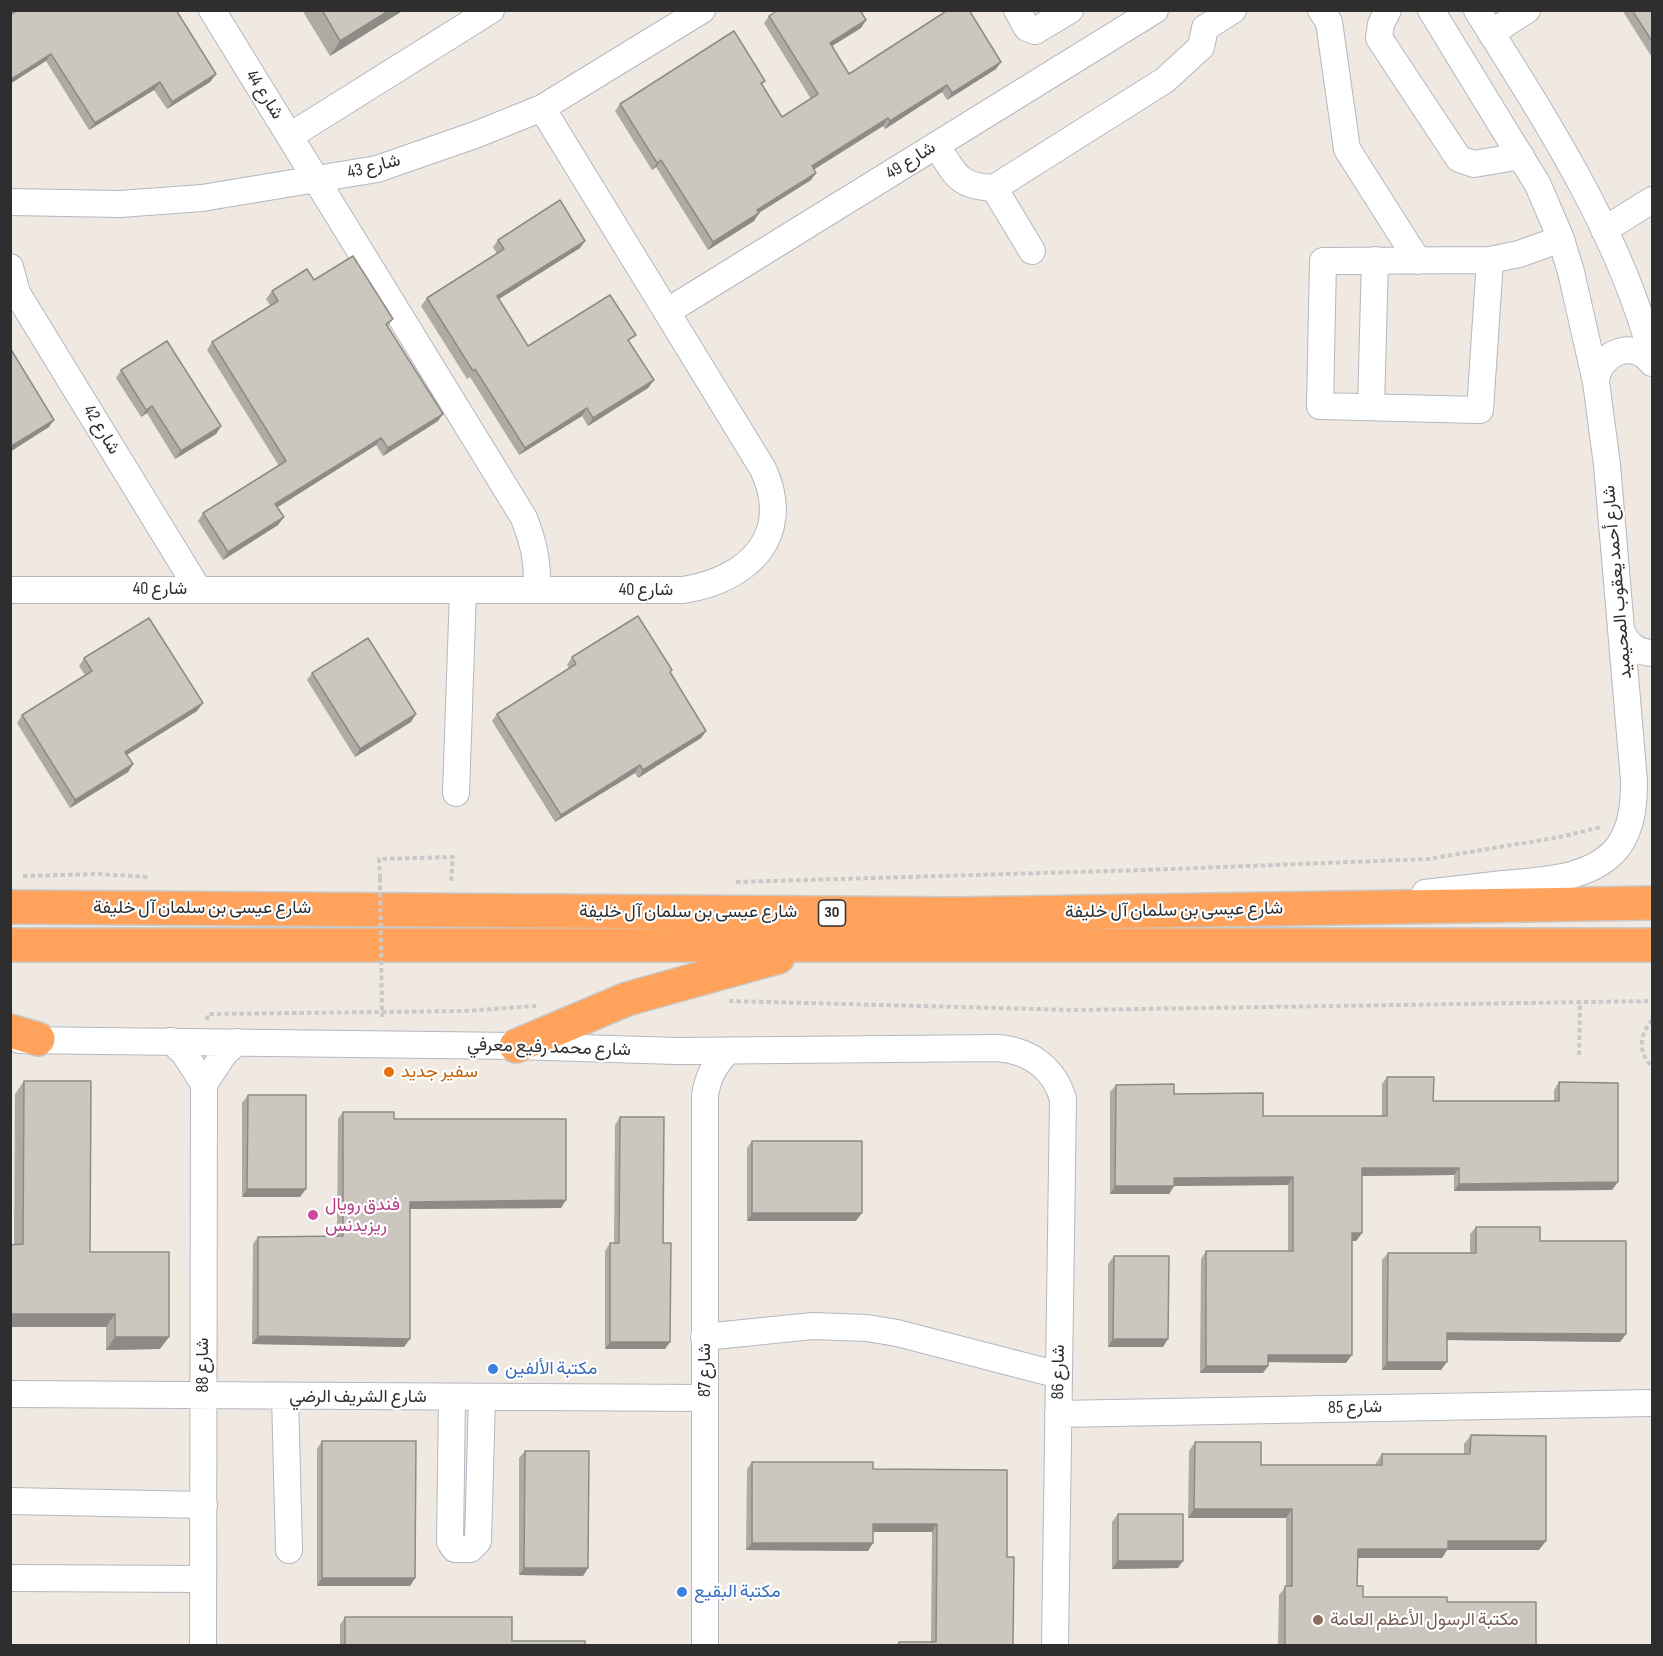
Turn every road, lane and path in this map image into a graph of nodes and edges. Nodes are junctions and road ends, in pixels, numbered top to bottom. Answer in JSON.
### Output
{"nodes":[{"id":1,"x":212,"y":10,"type":"edge"},
{"id":2,"x":491,"y":10,"type":"edge"},
{"id":3,"x":702,"y":10,"type":"edge"},
{"id":4,"x":1017,"y":10,"type":"edge"},
{"id":5,"x":1070,"y":10,"type":"edge"},
{"id":6,"x":1155,"y":10,"type":"edge"},
{"id":7,"x":1233,"y":10,"type":"edge"},
{"id":8,"x":1321,"y":10,"type":"edge"},
{"id":9,"x":1388,"y":10,"type":"edge"},
{"id":10,"x":1431,"y":10,"type":"edge"},
{"id":11,"x":1477,"y":10,"type":"edge"},
{"id":12,"x":1527,"y":10,"type":"edge"},
{"id":13,"x":676,"y":17,"type":"edge"},
{"id":14,"x":1491,"y":33,"type":"junction"},
{"id":15,"x":542,"y":108,"type":"junction"},
{"id":16,"x":290,"y":136,"type":"junction"},
{"id":17,"x":936,"y":145,"type":"junction"},
{"id":18,"x":1521,"y":156,"type":"junction"},
{"id":19,"x":316,"y":179,"type":"junction"},
{"id":20,"x":994,"y":188,"type":"junction"},
{"id":21,"x":1653,"y":200,"type":"edge"},
{"id":22,"x":10,"y":202,"type":"edge"},
{"id":23,"x":1604,"y":230,"type":"junction"},
{"id":24,"x":1561,"y":239,"type":"junction"},
{"id":25,"x":1032,"y":251,"type":"dead end"},
{"id":26,"x":1375,"y":260,"type":"junction"},
{"id":27,"x":1490,"y":260,"type":"junction"},
{"id":28,"x":1418,"y":261,"type":"junction"},
{"id":29,"x":10,"y":267,"type":"edge"},
{"id":30,"x":668,"y":311,"type":"junction"},
{"id":31,"x":1653,"y":356,"type":"edge"},
{"id":32,"x":1653,"y":363,"type":"edge"},
{"id":33,"x":1596,"y":382,"type":"junction"},
{"id":34,"x":1371,"y":407,"type":"junction"},
{"id":35,"x":198,"y":589,"type":"junction"},
{"id":36,"x":10,"y":590,"type":"edge"},
{"id":37,"x":463,"y":590,"type":"junction"},
{"id":38,"x":537,"y":590,"type":"junction"},
{"id":39,"x":1623,"y":634,"type":"junction"},
{"id":40,"x":1653,"y":653,"type":"edge"},
{"id":41,"x":456,"y":793,"type":"dead end"},
{"id":42,"x":1633,"y":807,"type":"junction"},
{"id":43,"x":725,"y":882,"type":"dead end"},
{"id":44,"x":451,"y":888,"type":"dead end"},
{"id":45,"x":1653,"y":903,"type":"edge"},
{"id":46,"x":10,"y":907,"type":"edge"},
{"id":47,"x":1285,"y":910,"type":"junction"},
{"id":48,"x":10,"y":945,"type":"edge"},
{"id":49,"x":818,"y":945,"type":"junction"},
{"id":50,"x":1653,"y":945,"type":"edge"},
{"id":51,"x":721,"y":1001,"type":"dead end"},
{"id":52,"x":1653,"y":1001,"type":"edge"},
{"id":53,"x":1580,"y":1002,"type":"junction"},
{"id":54,"x":545,"y":1005,"type":"dead end"},
{"id":55,"x":382,"y":1017,"type":"dead end"},
{"id":56,"x":1653,"y":1020,"type":"edge"},
{"id":57,"x":20,"y":1037,"type":"edge"},
{"id":58,"x":171,"y":1041,"type":"junction"},
{"id":59,"x":206,"y":1042,"type":"junction"},
{"id":60,"x":237,"y":1042,"type":"junction"},
{"id":61,"x":516,"y":1046,"type":"junction"},
{"id":62,"x":676,"y":1051,"type":"junction"},
{"id":63,"x":727,"y":1052,"type":"junction"},
{"id":64,"x":1579,"y":1055,"type":"dead end"},
{"id":65,"x":1653,"y":1067,"type":"edge"},
{"id":66,"x":204,"y":1084,"type":"junction"},
{"id":67,"x":705,"y":1095,"type":"junction"},
{"id":68,"x":1063,"y":1099,"type":"joint"},
{"id":69,"x":704,"y":1337,"type":"junction"},
{"id":70,"x":1059,"y":1375,"type":"junction"},
{"id":71,"x":10,"y":1394,"type":"edge"},
{"id":72,"x":203,"y":1396,"type":"junction"},
{"id":73,"x":285,"y":1396,"type":"junction"},
{"id":74,"x":452,"y":1397,"type":"junction"},
{"id":75,"x":482,"y":1397,"type":"junction"},
{"id":76,"x":705,"y":1398,"type":"junction"},
{"id":77,"x":1653,"y":1403,"type":"edge"},
{"id":78,"x":1058,"y":1414,"type":"junction"},
{"id":79,"x":10,"y":1501,"type":"edge"},
{"id":80,"x":204,"y":1504,"type":"junction"},
{"id":81,"x":289,"y":1550,"type":"dead end"},
{"id":82,"x":10,"y":1578,"type":"edge"},
{"id":83,"x":203,"y":1579,"type":"junction"},
{"id":84,"x":203,"y":1646,"type":"edge"},
{"id":85,"x":705,"y":1646,"type":"edge"},
{"id":86,"x":1055,"y":1646,"type":"edge"}],
"edges":[{"from":1,"to":16,"type":"street","name":"شارع 44"},
{"from":2,"to":16,"type":"street"},
{"from":3,"to":13,"type":"street","name":"شارع 43"},
{"from":4,"to":5,"type":"street"},
{"from":6,"to":17,"type":"street","name":"شارع 49"},
{"from":7,"to":20,"type":"street"},
{"from":8,"to":28,"type":"street"},
{"from":9,"to":18,"type":"street"},
{"from":10,"to":18,"type":"street","name":"شارع أحمد يعقوب المحيميد"},
{"from":11,"to":14,"type":"street"},
{"from":12,"to":14,"type":"street"},
{"from":13,"to":15,"type":"street","name":"شارع 43"},
{"from":14,"to":23,"type":"street"},
{"from":15,"to":19,"type":"street","name":"شارع 43"},
{"from":15,"to":30,"type":"street","name":"شارع 40"},
{"from":16,"to":19,"type":"street","name":"شارع 44"},
{"from":17,"to":20,"type":"street"},
{"from":17,"to":30,"type":"street","name":"شارع 49"},
{"from":18,"to":24,"type":"street","name":"شارع أحمد يعقوب المحيميد"},
{"from":19,"to":22,"type":"street","name":"شارع 43"},
{"from":19,"to":38,"type":"street","name":"شارع 44"},
{"from":20,"to":25,"type":"street"},
{"from":21,"to":23,"type":"street"},
{"from":23,"to":31,"type":"street"},
{"from":24,"to":27,"type":"street"},
{"from":24,"to":33,"type":"street","name":"شارع أحمد يعقوب المحيميد"},
{"from":26,"to":28,"type":"street"},
{"from":26,"to":34,"type":"street"},
{"from":26,"to":34,"type":"street"},
{"from":27,"to":28,"type":"street"},
{"from":27,"to":34,"type":"street"},
{"from":29,"to":35,"type":"street","name":"شارع 42"},
{"from":30,"to":38,"type":"street","name":"شارع 40"},
{"from":32,"to":33,"type":"street"},
{"from":33,"to":39,"type":"street","name":"شارع أحمد يعقوب المحيميد"},
{"from":35,"to":36,"type":"street","name":"شارع 40"},
{"from":35,"to":37,"type":"street","name":"شارع 40"},
{"from":37,"to":38,"type":"street","name":"شارع 40"},
{"from":37,"to":41,"type":"street"},
{"from":39,"to":40,"type":"street"},
{"from":39,"to":42,"type":"street","name":"شارع أحمد يعقوب المحيميد"},
{"from":42,"to":43,"type":"path"},
{"from":42,"to":47,"type":"street","name":"شارع أحمد يعقوب المحيميد"},
{"from":44,"to":55,"type":"path","bridge":true},
{"from":45,"to":47,"type":"highway","name":"شارع عيسى بن سلمان آل خليفة","number":"30"},
{"from":46,"to":47,"type":"highway","name":"شارع عيسى بن سلمان آل خليفة","number":"30"},
{"from":48,"to":49,"type":"highway","name":"شارع عيسى بن سلمان آل خليفة","number":"30"},
{"from":49,"to":50,"type":"highway","name":"شارع عيسى بن سلمان آل خليفة","number":"30"},
{"from":49,"to":61,"type":"highway"},
{"from":51,"to":53,"type":"path"},
{"from":52,"to":53,"type":"path"},
{"from":53,"to":64,"type":"path"},
{"from":54,"to":59,"type":"path"},
{"from":56,"to":65,"type":"path"},
{"from":57,"to":58,"type":"street","name":"شارع محمد رفيع معرفي"},
{"from":58,"to":59,"type":"street","name":"شارع محمد رفيع معرفي"},
{"from":58,"to":66,"type":"street"},
{"from":59,"to":60,"type":"street","name":"شارع محمد رفيع معرفي"},
{"from":60,"to":61,"type":"street","name":"شارع محمد رفيع معرفي"},
{"from":60,"to":66,"type":"street"},
{"from":61,"to":62,"type":"street","name":"شارع محمد رفيع معرفي"},
{"from":62,"to":63,"type":"street","name":"شارع محمد رفيع معرفي"},
{"from":62,"to":67,"type":"street","name":"شارع 87"},
{"from":63,"to":67,"type":"street","name":"شارع 87"},
{"from":63,"to":68,"type":"street","name":"شارع محمد رفيع معرفي"},
{"from":66,"to":72,"type":"street","name":"شارع 88"},
{"from":67,"to":69,"type":"street","name":"شارع 87"},
{"from":68,"to":70,"type":"street","name":"شارع 86"},
{"from":69,"to":70,"type":"street"},
{"from":69,"to":76,"type":"street","name":"شارع 87"},
{"from":70,"to":78,"type":"street","name":"شارع 86"},
{"from":71,"to":72,"type":"street","name":"شارع الشريف الرضي"},
{"from":72,"to":73,"type":"street","name":"شارع الشريف الرضي"},
{"from":72,"to":80,"type":"street","name":"شارع 88"},
{"from":73,"to":74,"type":"street","name":"شارع الشريف الرضي"},
{"from":73,"to":81,"type":"street"},
{"from":74,"to":75,"type":"street","name":"شارع الشريف الرضي"},
{"from":74,"to":75,"type":"street"},
{"from":75,"to":76,"type":"street","name":"شارع الشريف الرضي"},
{"from":76,"to":85,"type":"street","name":"شارع 87"},
{"from":77,"to":78,"type":"street","name":"شارع 85"},
{"from":78,"to":86,"type":"street","name":"شارع 86"},
{"from":79,"to":80,"type":"street"},
{"from":80,"to":83,"type":"street","name":"شارع 88"},
{"from":82,"to":83,"type":"street"},
{"from":83,"to":84,"type":"street","name":"شارع 88"}]}
